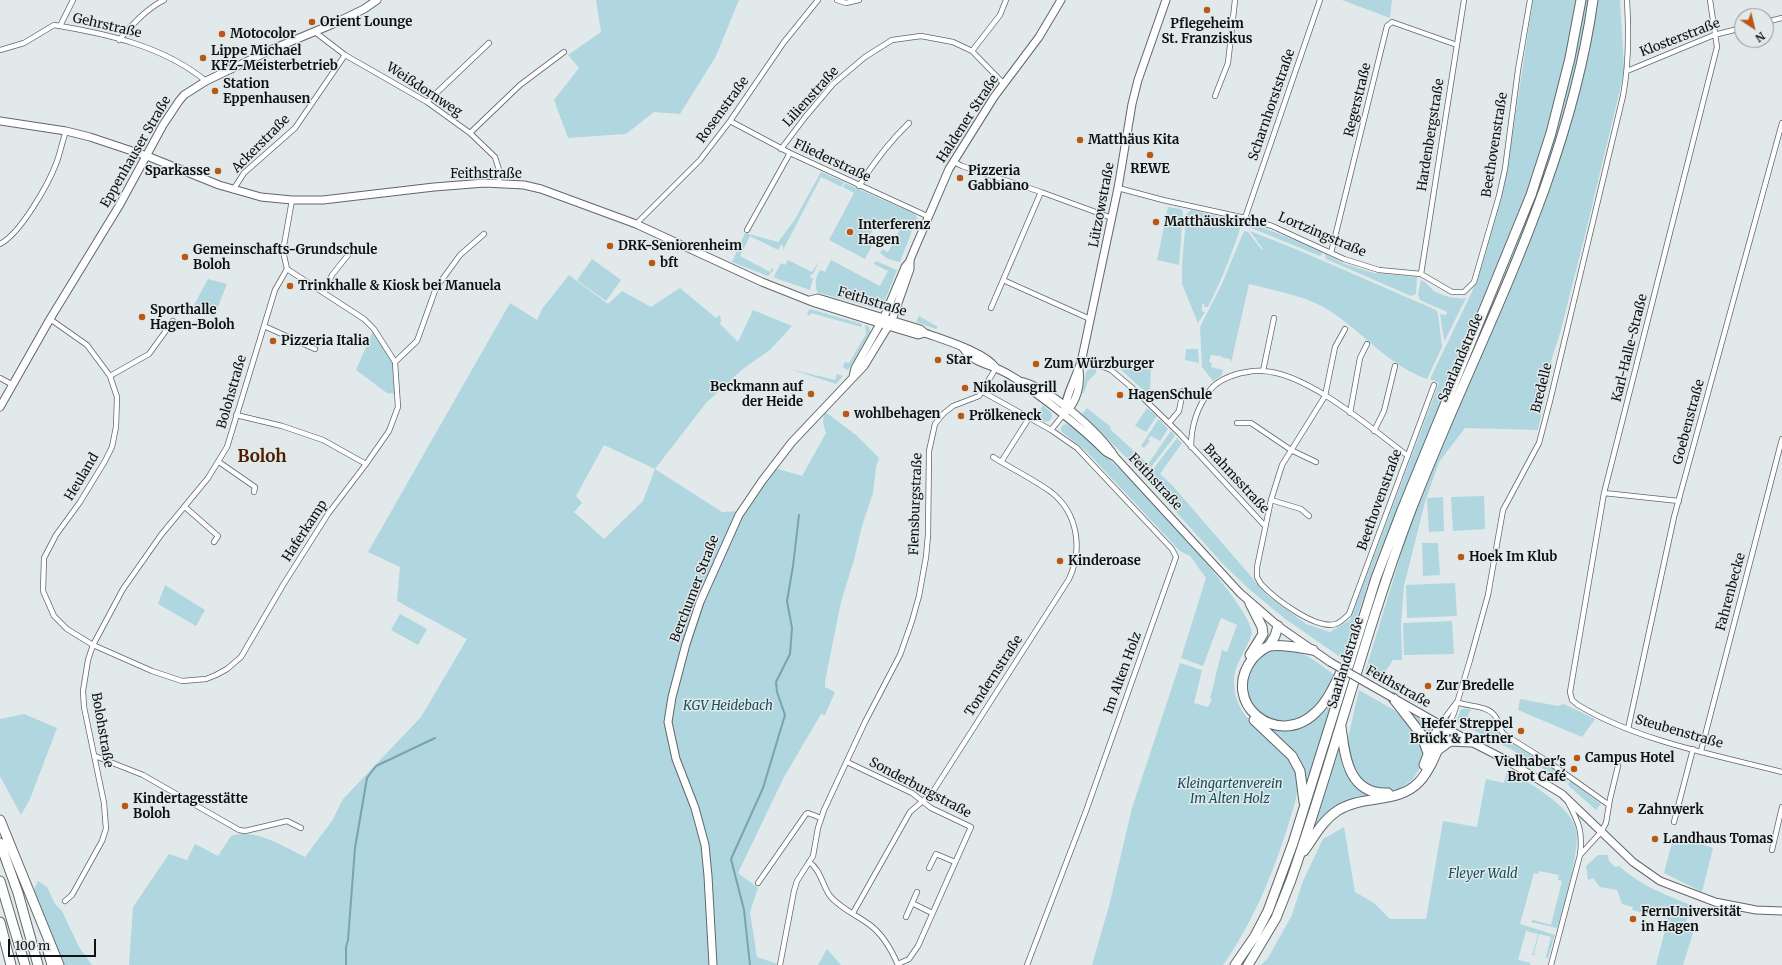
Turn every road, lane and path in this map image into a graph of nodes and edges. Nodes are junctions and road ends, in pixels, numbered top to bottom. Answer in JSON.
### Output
{"nodes":[{"id":1,"x":73,"y":0,"type":"edge"},
{"id":2,"x":164,"y":0,"type":"edge"},
{"id":3,"x":377,"y":0,"type":"edge"},
{"id":4,"x":818,"y":0,"type":"edge"},
{"id":5,"x":837,"y":0,"type":"edge"},
{"id":6,"x":859,"y":0,"type":"edge"},
{"id":7,"x":1006,"y":0,"type":"edge"},
{"id":8,"x":1061,"y":0,"type":"edge"},
{"id":9,"x":1166,"y":0,"type":"edge"},
{"id":10,"x":1235,"y":0,"type":"edge"},
{"id":11,"x":1320,"y":0,"type":"edge"},
{"id":12,"x":1464,"y":0,"type":"edge"},
{"id":13,"x":1530,"y":0,"type":"edge"},
{"id":14,"x":1581,"y":0,"type":"edge"},
{"id":15,"x":1593,"y":0,"type":"edge"},
{"id":16,"x":1627,"y":0,"type":"edge"},
{"id":17,"x":1710,"y":0,"type":"edge"},
{"id":18,"x":154,"y":2,"type":"edge"},
{"id":19,"x":60,"y":26,"type":"junction"},
{"id":20,"x":1734,"y":30,"type":"edge"},
{"id":21,"x":315,"y":32,"type":"junction"},
{"id":22,"x":1714,"y":35,"type":"junction"},
{"id":23,"x":119,"y":40,"type":"junction"},
{"id":24,"x":489,"y":43,"type":"dead end"},
{"id":25,"x":1457,"y":45,"type":"junction"},
{"id":26,"x":0,"y":50,"type":"edge"},
{"id":27,"x":972,"y":51,"type":"junction"},
{"id":28,"x":564,"y":52,"type":"dead end"},
{"id":29,"x":345,"y":55,"type":"junction"},
{"id":30,"x":1627,"y":71,"type":"junction"},
{"id":31,"x":206,"y":81,"type":"junction"},
{"id":32,"x":1004,"y":84,"type":"junction"},
{"id":33,"x":1215,"y":96,"type":"dead end"},
{"id":34,"x":427,"y":102,"type":"junction"},
{"id":35,"x":0,"y":121,"type":"edge"},
{"id":36,"x":730,"y":121,"type":"junction"},
{"id":37,"x":1782,"y":122,"type":"edge"},
{"id":38,"x":909,"y":123,"type":"dead end"},
{"id":39,"x":66,"y":131,"type":"junction"},
{"id":40,"x":470,"y":133,"type":"junction"},
{"id":41,"x":781,"y":149,"type":"junction"},
{"id":42,"x":790,"y":153,"type":"junction"},
{"id":43,"x":147,"y":156,"type":"junction"},
{"id":44,"x":954,"y":162,"type":"junction"},
{"id":45,"x":499,"y":184,"type":"junction"},
{"id":46,"x":859,"y":186,"type":"junction"},
{"id":47,"x":1118,"y":188,"type":"junction"},
{"id":48,"x":233,"y":190,"type":"junction"},
{"id":49,"x":1041,"y":192,"type":"junction"},
{"id":50,"x":292,"y":200,"type":"junction"},
{"id":51,"x":927,"y":216,"type":"junction"},
{"id":52,"x":1112,"y":218,"type":"junction"},
{"id":53,"x":1245,"y":218,"type":"junction"},
{"id":54,"x":636,"y":224,"type":"junction"},
{"id":55,"x":747,"y":230,"type":"dead end"},
{"id":56,"x":484,"y":234,"type":"dead end"},
{"id":57,"x":0,"y":244,"type":"edge"},
{"id":58,"x":1331,"y":253,"type":"junction"},
{"id":59,"x":348,"y":254,"type":"dead end"},
{"id":60,"x":287,"y":269,"type":"junction"},
{"id":61,"x":1421,"y":274,"type":"junction"},
{"id":62,"x":1004,"y":280,"type":"junction"},
{"id":63,"x":1468,"y":290,"type":"joint"},
{"id":64,"x":324,"y":292,"type":"junction"},
{"id":65,"x":991,"y":308,"type":"dead end"},
{"id":66,"x":1274,"y":318,"type":"dead end"},
{"id":67,"x":50,"y":319,"type":"junction"},
{"id":68,"x":1090,"y":319,"type":"junction"},
{"id":69,"x":173,"y":321,"type":"dead end"},
{"id":70,"x":887,"y":322,"type":"junction"},
{"id":71,"x":264,"y":326,"type":"junction"},
{"id":72,"x":1345,"y":329,"type":"dead end"},
{"id":73,"x":1367,"y":344,"type":"dead end"},
{"id":74,"x":315,"y":349,"type":"dead end"},
{"id":75,"x":1082,"y":358,"type":"junction"},
{"id":76,"x":394,"y":362,"type":"junction"},
{"id":77,"x":1395,"y":366,"type":"dead end"},
{"id":78,"x":996,"y":368,"type":"junction"},
{"id":79,"x":1263,"y":371,"type":"junction"},
{"id":80,"x":110,"y":376,"type":"junction"},
{"id":81,"x":0,"y":378,"type":"edge"},
{"id":82,"x":13,"y":385,"type":"junction"},
{"id":83,"x":1434,"y":385,"type":"dead end"},
{"id":84,"x":1184,"y":391,"type":"dead end"},
{"id":85,"x":983,"y":392,"type":"junction"},
{"id":86,"x":1325,"y":396,"type":"junction"},
{"id":87,"x":0,"y":407,"type":"edge"},
{"id":88,"x":1066,"y":410,"type":"junction"},
{"id":89,"x":1350,"y":413,"type":"junction"},
{"id":90,"x":236,"y":415,"type":"junction"},
{"id":91,"x":1030,"y":418,"type":"junction"},
{"id":92,"x":1169,"y":423,"type":"junction"},
{"id":93,"x":1237,"y":423,"type":"dead end"},
{"id":94,"x":1051,"y":430,"type":"junction"},
{"id":95,"x":1374,"y":431,"type":"junction"},
{"id":96,"x":1782,"y":439,"type":"edge"},
{"id":97,"x":1191,"y":446,"type":"junction"},
{"id":98,"x":1291,"y":450,"type":"junction"},
{"id":99,"x":1408,"y":456,"type":"junction"},
{"id":100,"x":993,"y":457,"type":"dead end"},
{"id":101,"x":219,"y":462,"type":"junction"},
{"id":102,"x":1001,"y":462,"type":"junction"},
{"id":103,"x":1316,"y":462,"type":"dead end"},
{"id":104,"x":366,"y":464,"type":"junction"},
{"id":105,"x":255,"y":488,"type":"dead end"},
{"id":106,"x":1604,"y":493,"type":"junction"},
{"id":107,"x":1271,"y":500,"type":"junction"},
{"id":108,"x":1679,"y":500,"type":"junction"},
{"id":109,"x":185,"y":507,"type":"junction"},
{"id":110,"x":1310,"y":516,"type":"dead end"},
{"id":111,"x":1265,"y":526,"type":"junction"},
{"id":112,"x":214,"y":542,"type":"dead end"},
{"id":113,"x":1250,"y":603,"type":"junction"},
{"id":114,"x":1278,"y":626,"type":"junction"},
{"id":115,"x":1263,"y":634,"type":"junction"},
{"id":116,"x":93,"y":645,"type":"junction"},
{"id":117,"x":1269,"y":646,"type":"junction"},
{"id":118,"x":1313,"y":650,"type":"junction"},
{"id":119,"x":1353,"y":650,"type":"junction"},
{"id":120,"x":1393,"y":698,"type":"junction"},
{"id":121,"x":1457,"y":702,"type":"junction"},
{"id":122,"x":1575,"y":703,"type":"joint"},
{"id":123,"x":1341,"y":724,"type":"junction"},
{"id":124,"x":1443,"y":726,"type":"junction"},
{"id":125,"x":1628,"y":729,"type":"junction"},
{"id":126,"x":1471,"y":742,"type":"junction"},
{"id":127,"x":1693,"y":749,"type":"junction"},
{"id":128,"x":1701,"y":751,"type":"junction"},
{"id":129,"x":1431,"y":754,"type":"junction"},
{"id":130,"x":95,"y":756,"type":"junction"},
{"id":131,"x":846,"y":762,"type":"junction"},
{"id":132,"x":1618,"y":766,"type":"dead end"},
{"id":133,"x":1782,"y":772,"type":"edge"},
{"id":134,"x":1564,"y":796,"type":"junction"},
{"id":135,"x":923,"y":802,"type":"junction"},
{"id":136,"x":1609,"y":805,"type":"junction"},
{"id":137,"x":1304,"y":807,"type":"junction"},
{"id":138,"x":1782,"y":807,"type":"edge"},
{"id":139,"x":821,"y":818,"type":"junction"},
{"id":140,"x":0,"y":820,"type":"edge"},
{"id":141,"x":1674,"y":822,"type":"dead end"},
{"id":142,"x":301,"y":828,"type":"dead end"},
{"id":143,"x":1601,"y":832,"type":"junction"},
{"id":144,"x":0,"y":842,"type":"edge"},
{"id":145,"x":1772,"y":850,"type":"dead end"},
{"id":146,"x":1580,"y":855,"type":"junction"},
{"id":147,"x":809,"y":862,"type":"junction"},
{"id":148,"x":955,"y":862,"type":"junction"},
{"id":149,"x":1297,"y":862,"type":"junction"},
{"id":150,"x":929,"y":868,"type":"dead end"},
{"id":151,"x":0,"y":881,"type":"edge"},
{"id":152,"x":758,"y":883,"type":"dead end"},
{"id":153,"x":917,"y":892,"type":"dead end"},
{"id":154,"x":65,"y":902,"type":"dead end"},
{"id":155,"x":912,"y":903,"type":"junction"},
{"id":156,"x":1782,"y":911,"type":"edge"},
{"id":157,"x":853,"y":913,"type":"junction"},
{"id":158,"x":932,"y":913,"type":"junction"},
{"id":159,"x":39,"y":916,"type":"junction"},
{"id":160,"x":906,"y":918,"type":"dead end"},
{"id":161,"x":0,"y":922,"type":"edge"},
{"id":162,"x":11,"y":965,"type":"edge"},
{"id":163,"x":25,"y":965,"type":"edge"},
{"id":164,"x":38,"y":965,"type":"edge"},
{"id":165,"x":52,"y":965,"type":"edge"},
{"id":166,"x":59,"y":965,"type":"edge"},
{"id":167,"x":713,"y":965,"type":"edge"},
{"id":168,"x":780,"y":965,"type":"edge"},
{"id":169,"x":898,"y":965,"type":"edge"},
{"id":170,"x":1028,"y":965,"type":"edge"},
{"id":171,"x":1235,"y":965,"type":"edge"},
{"id":172,"x":1248,"y":965,"type":"edge"},
{"id":173,"x":1551,"y":965,"type":"edge"}],
"edges":[{"from":1,"to":19,"type":"street"},
{"from":2,"to":18,"type":"street"},
{"from":3,"to":21,"type":"main road","name":"Eppenhauser Straße"},
{"from":4,"to":36,"type":"street","name":"Rosenstraße"},
{"from":5,"to":6,"type":"street"},
{"from":7,"to":27,"type":"street"},
{"from":8,"to":32,"type":"main road","name":"Haldener Straße"},
{"from":9,"to":47,"type":"main road","name":"Lützowstraße"},
{"from":10,"to":33,"type":"street"},
{"from":11,"to":53,"type":"street","name":"Scharnhorststraße"},
{"from":12,"to":25,"type":"street","name":"Hardenbergstraße"},
{"from":13,"to":63,"type":"street","name":"Beethovenstraße"},
{"from":14,"to":119,"type":"highway","name":"Saarlandstraße"},
{"from":15,"to":123,"type":"highway","name":"Saarlandstraße"},
{"from":16,"to":30,"type":"street","name":"Bredelle"},
{"from":17,"to":22,"type":"street","name":"Karl-Halle-Straße"},
{"from":18,"to":23,"type":"street"},
{"from":19,"to":23,"type":"street","name":"Gehrstraße"},
{"from":19,"to":26,"type":"street","name":"Gehrstraße"},
{"from":20,"to":22,"type":"street","name":"Klosterstraße"},
{"from":21,"to":29,"type":"street","name":"Weißdornweg"},
{"from":21,"to":31,"type":"main road","name":"Eppenhauser Straße"},
{"from":22,"to":30,"type":"street","name":"Klosterstraße"},
{"from":22,"to":106,"type":"street","name":"Karl-Halle-Straße"},
{"from":23,"to":31,"type":"street","name":"Gehrstraße"},
{"from":24,"to":34,"type":"street"},
{"from":25,"to":58,"type":"street","name":"Regerstraße"},
{"from":25,"to":61,"type":"street","name":"Hardenbergstraße"},
{"from":27,"to":32,"type":"street","name":"Lilienstraße"},
{"from":27,"to":41,"type":"street","name":"Lilienstraße"},
{"from":28,"to":40,"type":"street"},
{"from":29,"to":34,"type":"street","name":"Weißdornweg"},
{"from":29,"to":48,"type":"street","name":"Ackerstraße"},
{"from":30,"to":121,"type":"street","name":"Bredelle"},
{"from":31,"to":43,"type":"main road","name":"Eppenhauser Straße"},
{"from":32,"to":44,"type":"main road","name":"Haldener Straße"},
{"from":34,"to":40,"type":"street","name":"Weißdornweg"},
{"from":35,"to":39,"type":"main road","name":"Feithstraße"},
{"from":36,"to":41,"type":"street","name":"Fliederstraße"},
{"from":36,"to":54,"type":"street","name":"Rosenstraße"},
{"from":37,"to":108,"type":"street","name":"Goebenstraße"},
{"from":38,"to":46,"type":"street"},
{"from":39,"to":43,"type":"main road","name":"Feithstraße"},
{"from":39,"to":57,"type":"street"},
{"from":40,"to":45,"type":"street","name":"Weißdornweg"},
{"from":41,"to":42,"type":"street","name":"Fliederstraße"},
{"from":42,"to":46,"type":"street","name":"Fliederstraße"},
{"from":42,"to":55,"type":"street"},
{"from":43,"to":48,"type":"main road","name":"Feithstraße"},
{"from":43,"to":67,"type":"main road","name":"Eppenhauser Straße"},
{"from":44,"to":49,"type":"street"},
{"from":44,"to":51,"type":"main road","name":"Haldener Straße"},
{"from":45,"to":50,"type":"main road","name":"Feithstraße"},
{"from":45,"to":54,"type":"main road","name":"Feithstraße"},
{"from":46,"to":51,"type":"street","name":"Fliederstraße"},
{"from":47,"to":52,"type":"main road","name":"Lützowstraße"},
{"from":47,"to":53,"type":"street","name":"Lortzingstraße"},
{"from":48,"to":50,"type":"main road","name":"Feithstraße"},
{"from":49,"to":52,"type":"street"},
{"from":49,"to":62,"type":"street"},
{"from":50,"to":60,"type":"street"},
{"from":51,"to":70,"type":"main road","name":"Haldener Straße"},
{"from":52,"to":68,"type":"main road","name":"Lützowstraße"},
{"from":53,"to":58,"type":"street","name":"Lortzingstraße"},
{"from":54,"to":70,"type":"main road","name":"Feithstraße"},
{"from":56,"to":76,"type":"street"},
{"from":58,"to":61,"type":"street","name":"Lortzingstraße"},
{"from":59,"to":64,"type":"street"},
{"from":60,"to":64,"type":"street","name":"Haferkamp"},
{"from":60,"to":71,"type":"street","name":"Bolohstraße"},
{"from":61,"to":63,"type":"street","name":"Lortzingstraße"},
{"from":62,"to":65,"type":"street"},
{"from":62,"to":68,"type":"street"},
{"from":64,"to":76,"type":"street","name":"Haferkamp"},
{"from":66,"to":79,"type":"street"},
{"from":67,"to":80,"type":"street","name":"Heuland"},
{"from":67,"to":82,"type":"main road","name":"Eppenhauser Straße"},
{"from":68,"to":75,"type":"main road","name":"Lützowstraße"},
{"from":69,"to":80,"type":"street"},
{"from":70,"to":78,"type":"main road","name":"Feithstraße"},
{"from":70,"to":167,"type":"main road","name":"Berchumer Straße"},
{"from":71,"to":74,"type":"street"},
{"from":71,"to":90,"type":"street","name":"Bolohstraße"},
{"from":72,"to":86,"type":"street"},
{"from":73,"to":89,"type":"street"},
{"from":75,"to":88,"type":"main road","name":"Lützowstraße"},
{"from":75,"to":92,"type":"street","name":"Brahmsstraße"},
{"from":76,"to":104,"type":"street","name":"Haferkamp"},
{"from":77,"to":95,"type":"street"},
{"from":78,"to":85,"type":"street"},
{"from":78,"to":88,"type":"main road","name":"Feithstraße"},
{"from":79,"to":86,"type":"street","name":"Brahmsstraße"},
{"from":79,"to":97,"type":"street","name":"Brahmsstraße"},
{"from":80,"to":116,"type":"street","name":"Heuland"},
{"from":81,"to":82,"type":"street"},
{"from":82,"to":87,"type":"main road","name":"Eppenhauser Straße"},
{"from":83,"to":99,"type":"street","name":"Beethovenstraße"},
{"from":84,"to":92,"type":"street"},
{"from":85,"to":91,"type":"street","name":"Im Alten Holz"},
{"from":85,"to":131,"type":"street","name":"Flensburgstraße"},
{"from":86,"to":89,"type":"street","name":"Brahmsstraße"},
{"from":86,"to":98,"type":"street"},
{"from":88,"to":94,"type":"street"},
{"from":88,"to":113,"type":"main road","name":"Feithstraße"},
{"from":89,"to":95,"type":"street","name":"Brahmsstraße"},
{"from":90,"to":101,"type":"street","name":"Bolohstraße"},
{"from":90,"to":104,"type":"street"},
{"from":91,"to":94,"type":"street","name":"Im Alten Holz"},
{"from":91,"to":102,"type":"street"},
{"from":92,"to":97,"type":"street","name":"Brahmsstraße"},
{"from":93,"to":98,"type":"street"},
{"from":94,"to":170,"type":"street","name":"Im Alten Holz"},
{"from":95,"to":99,"type":"street","name":"Brahmsstraße"},
{"from":96,"to":128,"type":"street","name":"Fahrenbecke"},
{"from":97,"to":111,"type":"street","name":"Brahmsstraße"},
{"from":98,"to":103,"type":"street"},
{"from":98,"to":107,"type":"street"},
{"from":99,"to":111,"type":"street","name":"Beethovenstraße"},
{"from":100,"to":102,"type":"street","name":"Tondernstraße"},
{"from":101,"to":105,"type":"street"},
{"from":101,"to":109,"type":"street","name":"Bolohstraße"},
{"from":102,"to":135,"type":"street","name":"Tondernstraße"},
{"from":104,"to":116,"type":"street","name":"Haferkamp"},
{"from":106,"to":108,"type":"street"},
{"from":106,"to":122,"type":"street","name":"Karl-Halle-Straße"},
{"from":107,"to":110,"type":"street"},
{"from":107,"to":111,"type":"street"},
{"from":108,"to":125,"type":"street","name":"Goebenstraße"},
{"from":109,"to":112,"type":"street"},
{"from":109,"to":116,"type":"street","name":"Bolohstraße"},
{"from":113,"to":114,"type":"main road","name":"Feithstraße"},
{"from":113,"to":115,"type":"highway"},
{"from":114,"to":115,"type":"highway"},
{"from":114,"to":117,"type":"highway"},
{"from":114,"to":118,"type":"main road","name":"Feithstraße"},
{"from":115,"to":137,"type":"highway"},
{"from":116,"to":130,"type":"street","name":"Bolohstraße"},
{"from":117,"to":118,"type":"highway"},
{"from":117,"to":119,"type":"highway"},
{"from":118,"to":120,"type":"main road","name":"Feithstraße","bridge":true},
{"from":119,"to":137,"type":"highway"},
{"from":120,"to":124,"type":"main road","name":"Feithstraße"},
{"from":120,"to":129,"type":"highway"},
{"from":121,"to":124,"type":"street","name":"Bredelle"},
{"from":121,"to":124,"type":"street","name":"Bredelle"},
{"from":121,"to":136,"type":"street"},
{"from":122,"to":125,"type":"street","name":"Steubenstraße"},
{"from":123,"to":129,"type":"highway"},
{"from":123,"to":149,"type":"highway","name":"Saarlandstraße"},
{"from":124,"to":126,"type":"main road","name":"Feithstraße"},
{"from":124,"to":129,"type":"highway"},
{"from":125,"to":127,"type":"street","name":"Steubenstraße"},
{"from":126,"to":129,"type":"highway"},
{"from":126,"to":134,"type":"main road","name":"Feithstraße"},
{"from":127,"to":128,"type":"street","name":"Steubenstraße"},
{"from":127,"to":141,"type":"street"},
{"from":128,"to":133,"type":"street","name":"Steubenstraße"},
{"from":129,"to":149,"type":"highway"},
{"from":130,"to":142,"type":"street"},
{"from":130,"to":154,"type":"street","name":"Bolohstraße"},
{"from":131,"to":135,"type":"street","name":"Sonderburgstraße"},
{"from":131,"to":139,"type":"street","name":"Flensburgstraße"},
{"from":132,"to":136,"type":"street"},
{"from":134,"to":143,"type":"main road","name":"Feithstraße"},
{"from":134,"to":146,"type":"street"},
{"from":135,"to":148,"type":"street","name":"Sonderburgstraße"},
{"from":135,"to":157,"type":"street","name":"Tondernstraße"},
{"from":136,"to":143,"type":"street"},
{"from":137,"to":171,"type":"highway"},
{"from":138,"to":145,"type":"street"},
{"from":139,"to":147,"type":"street","name":"Flensburgstraße"},
{"from":139,"to":152,"type":"street"},
{"from":140,"to":159,"type":"highway"},
{"from":143,"to":146,"type":"street"},
{"from":143,"to":156,"type":"main road","name":"Feithstraße"},
{"from":144,"to":164,"type":"highway"},
{"from":146,"to":173,"type":"street"},
{"from":147,"to":157,"type":"street"},
{"from":147,"to":168,"type":"street","name":"Flensburgstraße"},
{"from":148,"to":150,"type":"street"},
{"from":148,"to":158,"type":"street","name":"Sonderburgstraße"},
{"from":149,"to":172,"type":"highway"},
{"from":151,"to":163,"type":"highway"},
{"from":153,"to":155,"type":"street"},
{"from":155,"to":158,"type":"street"},
{"from":155,"to":160,"type":"street"},
{"from":157,"to":169,"type":"street"},
{"from":158,"to":169,"type":"street","name":"Sonderburgstraße"},
{"from":159,"to":165,"type":"highway"},
{"from":159,"to":166,"type":"highway"},
{"from":161,"to":162,"type":"highway"}]}
